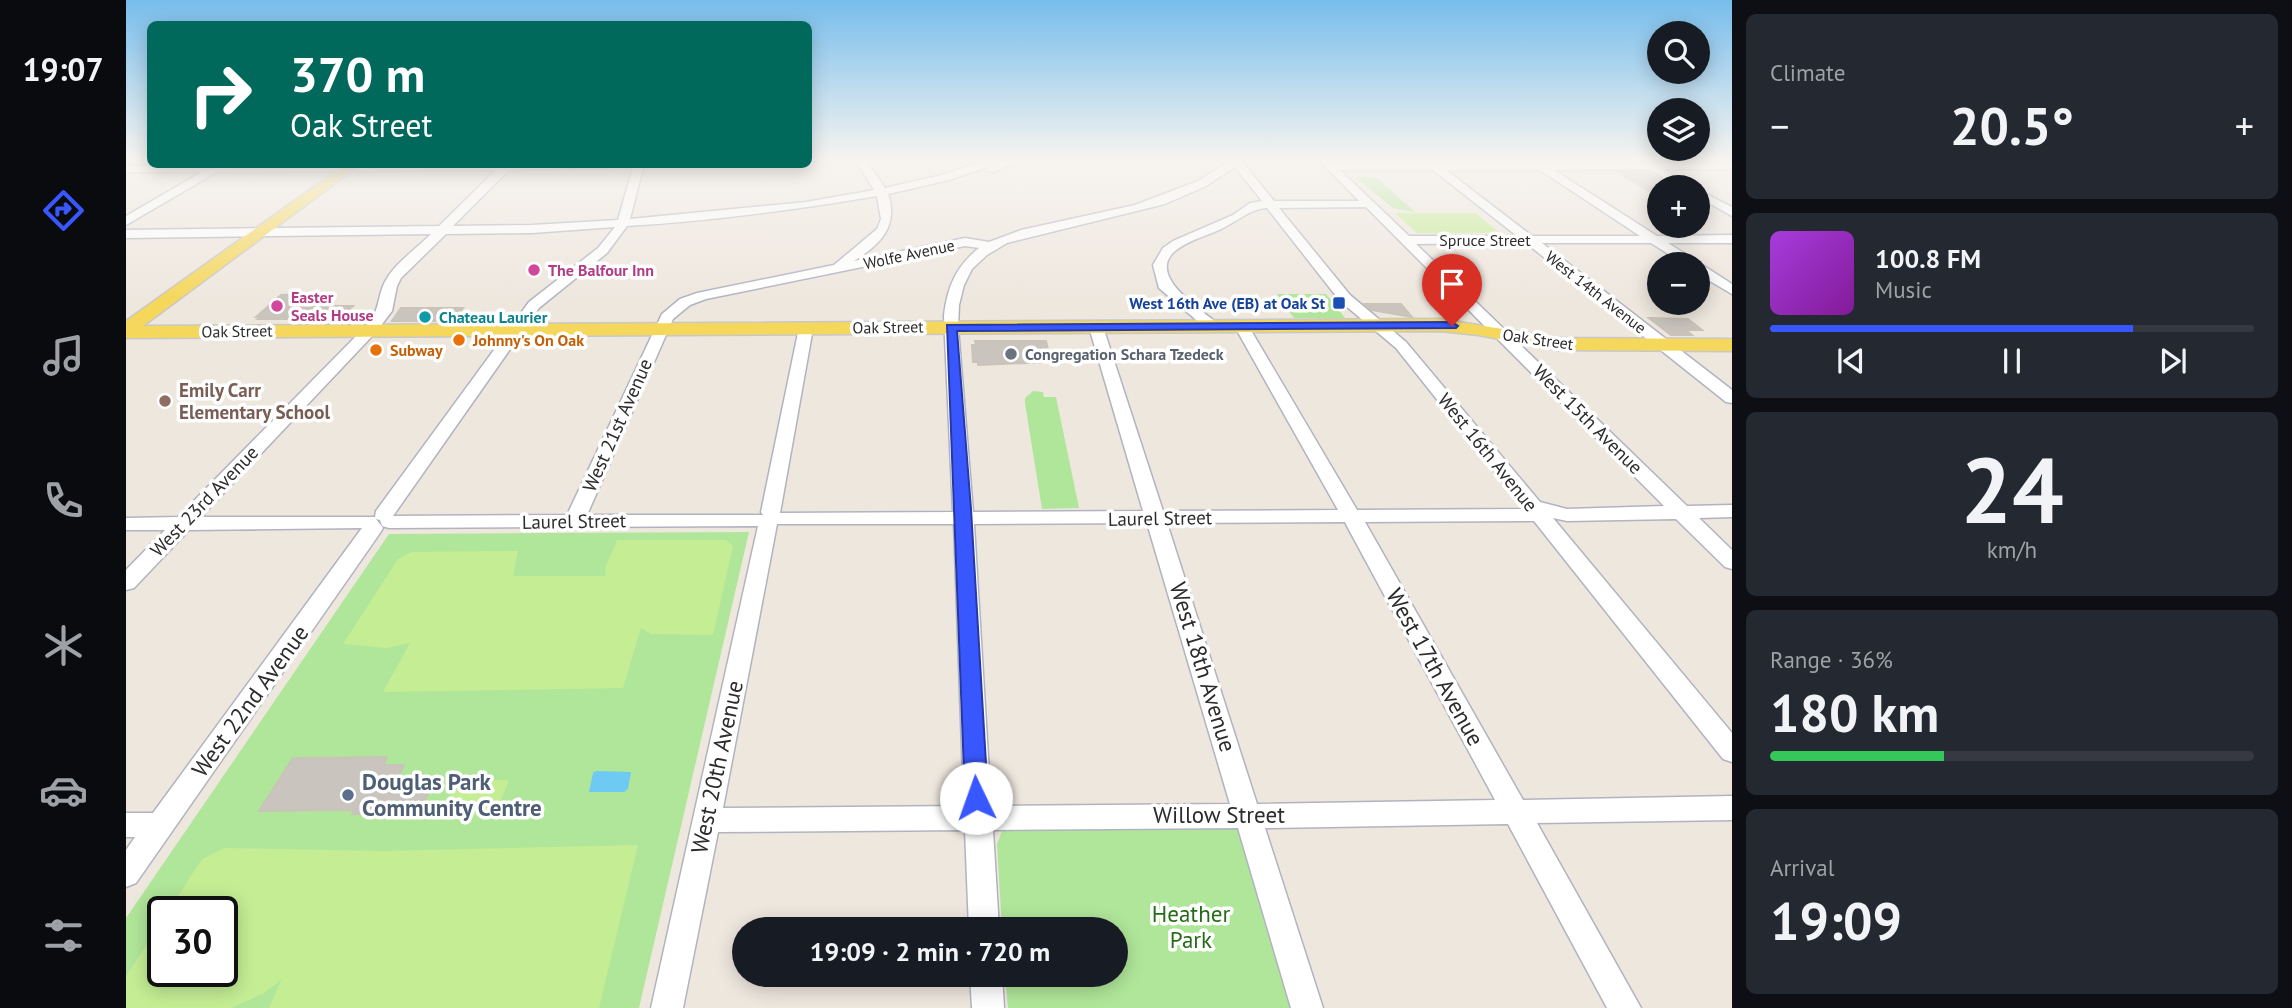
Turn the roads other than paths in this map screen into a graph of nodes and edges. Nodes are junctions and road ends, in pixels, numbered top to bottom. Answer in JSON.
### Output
{"nodes":[{"id":1,"x":152,"y":206,"type":"edge"},
{"id":2,"x":290,"y":206,"type":"edge"},
{"id":3,"x":290,"y":206,"type":"edge"},
{"id":4,"x":467,"y":206,"type":"edge"},
{"id":5,"x":626,"y":206,"type":"edge"},
{"id":6,"x":817,"y":206,"type":"edge"},
{"id":7,"x":885,"y":206,"type":"edge"},
{"id":8,"x":1142,"y":206,"type":"edge"},
{"id":9,"x":1252,"y":206,"type":"edge"},
{"id":10,"x":1271,"y":206,"type":"edge"},
{"id":11,"x":1370,"y":206,"type":"edge"},
{"id":12,"x":1486,"y":206,"type":"edge"},
{"id":13,"x":1602,"y":206,"type":"edge"},
{"id":14,"x":126,"y":221,"type":"edge"},
{"id":15,"x":620,"y":227,"type":"junction"},
{"id":16,"x":440,"y":233,"type":"junction"},
{"id":17,"x":126,"y":234,"type":"edge"},
{"id":18,"x":252,"y":234,"type":"junction"},
{"id":19,"x":1653,"y":239,"type":"junction"},
{"id":20,"x":1732,"y":239,"type":"edge"},
{"id":21,"x":1405,"y":240,"type":"junction"},
{"id":22,"x":1529,"y":240,"type":"junction"},
{"id":23,"x":990,"y":246,"type":"junction"},
{"id":24,"x":1673,"y":252,"type":"edge"},
{"id":25,"x":830,"y":271,"type":"junction"},
{"id":26,"x":1710,"y":276,"type":"edge"},
{"id":27,"x":1732,"y":290,"type":"edge"},
{"id":28,"x":126,"y":311,"type":"edge"},
{"id":29,"x":1381,"y":326,"type":"junction"},
{"id":30,"x":951,"y":327,"type":"junction"},
{"id":31,"x":1096,"y":327,"type":"junction"},
{"id":32,"x":1213,"y":327,"type":"junction"},
{"id":33,"x":1242,"y":327,"type":"junction"},
{"id":34,"x":806,"y":328,"type":"junction"},
{"id":35,"x":371,"y":329,"type":"junction"},
{"id":36,"x":516,"y":329,"type":"junction"},
{"id":37,"x":661,"y":329,"type":"junction"},
{"id":38,"x":126,"y":331,"type":"edge"},
{"id":39,"x":1500,"y":333,"type":"junction"},
{"id":40,"x":1543,"y":342,"type":"junction"},
{"id":41,"x":1664,"y":345,"type":"junction"},
{"id":42,"x":1732,"y":345,"type":"edge"},
{"id":43,"x":1518,"y":350,"type":"junction"},
{"id":44,"x":1732,"y":398,"type":"edge"},
{"id":45,"x":1732,"y":511,"type":"edge"},
{"id":46,"x":1682,"y":513,"type":"junction"},
{"id":47,"x":1546,"y":515,"type":"junction"},
{"id":48,"x":1351,"y":516,"type":"junction"},
{"id":49,"x":1157,"y":518,"type":"junction"},
{"id":50,"x":769,"y":519,"type":"junction"},
{"id":51,"x":964,"y":520,"type":"junction"},
{"id":52,"x":574,"y":521,"type":"junction"},
{"id":53,"x":378,"y":522,"type":"junction"},
{"id":54,"x":126,"y":524,"type":"edge"},
{"id":55,"x":183,"y":524,"type":"junction"},
{"id":56,"x":1732,"y":562,"type":"edge"},
{"id":57,"x":126,"y":583,"type":"edge"},
{"id":58,"x":1732,"y":751,"type":"edge"},
{"id":59,"x":1732,"y":808,"type":"edge"},
{"id":60,"x":1516,"y":811,"type":"junction"},
{"id":61,"x":1248,"y":816,"type":"junction"},
{"id":62,"x":977,"y":818,"type":"junction"},
{"id":63,"x":706,"y":820,"type":"junction"},
{"id":64,"x":126,"y":825,"type":"edge"},
{"id":65,"x":161,"y":825,"type":"junction"},
{"id":66,"x":126,"y":873,"type":"edge"},
{"id":67,"x":983,"y":917,"type":"edge"},
{"id":68,"x":987,"y":987,"type":"edge"},
{"id":69,"x":667,"y":1008,"type":"edge"},
{"id":70,"x":988,"y":1008,"type":"edge"},
{"id":71,"x":1307,"y":1008,"type":"edge"},
{"id":72,"x":1625,"y":1008,"type":"edge"}],
"edges":[{"from":1,"to":14,"type":"street"},
{"from":2,"to":18,"type":"main road"},
{"from":3,"to":18,"type":"main road"},
{"from":4,"to":16,"type":"street","name":"West 23rd Avenue"},
{"from":5,"to":15,"type":"street"},
{"from":6,"to":15,"type":"street"},
{"from":7,"to":25,"type":"street"},
{"from":8,"to":23,"type":"street","name":"Wolfe Avenue"},
{"from":9,"to":32,"type":"street"},
{"from":10,"to":29,"type":"street","name":"West 16th Avenue"},
{"from":11,"to":21,"type":"street","name":"West 15th Avenue"},
{"from":12,"to":22,"type":"street","name":"West 14th Avenue"},
{"from":13,"to":19,"type":"street"},
{"from":15,"to":16,"type":"street"},
{"from":15,"to":36,"type":"street","name":"West 22nd Avenue"},
{"from":16,"to":18,"type":"street"},
{"from":16,"to":35,"type":"street","name":"West 23rd Avenue"},
{"from":17,"to":18,"type":"street"},
{"from":18,"to":28,"type":"main road"},
{"from":18,"to":38,"type":"main road"},
{"from":19,"to":20,"type":"street","name":"Spruce Street"},
{"from":19,"to":22,"type":"street","name":"Spruce Street"},
{"from":19,"to":24,"type":"street"},
{"from":21,"to":22,"type":"street","name":"Spruce Street"},
{"from":21,"to":39,"type":"street","name":"West 15th Avenue"},
{"from":22,"to":41,"type":"street","name":"West 14th Avenue"},
{"from":23,"to":25,"type":"street","name":"Wolfe Avenue"},
{"from":23,"to":30,"type":"street"},
{"from":25,"to":37,"type":"street","name":"Wolfe Avenue"},
{"from":26,"to":27,"type":"street"},
{"from":29,"to":33,"type":"main road","name":"Oak Street"},
{"from":29,"to":39,"type":"main road","name":"Oak Street"},
{"from":29,"to":47,"type":"street","name":"West 16th Avenue"},
{"from":30,"to":31,"type":"main road","name":"Oak Street"},
{"from":30,"to":34,"type":"main road","name":"Oak Street"},
{"from":30,"to":51,"type":"street"},
{"from":31,"to":32,"type":"main road","name":"Oak Street"},
{"from":31,"to":49,"type":"street","name":"West 18th Avenue"},
{"from":32,"to":33,"type":"main road","name":"Oak Street"},
{"from":33,"to":48,"type":"street","name":"West 17th Avenue"},
{"from":34,"to":37,"type":"main road","name":"Oak Street"},
{"from":34,"to":50,"type":"street","name":"West 20th Avenue"},
{"from":35,"to":36,"type":"main road","name":"Oak Street"},
{"from":35,"to":38,"type":"main road","name":"Oak Street"},
{"from":35,"to":55,"type":"street","name":"West 23rd Avenue"},
{"from":36,"to":37,"type":"main road","name":"Oak Street"},
{"from":36,"to":53,"type":"street","name":"West 22nd Avenue"},
{"from":37,"to":52,"type":"street","name":"West 21st Avenue"},
{"from":39,"to":40,"type":"main road","name":"Oak Street"},
{"from":39,"to":43,"type":"street","name":"West 15th Avenue"},
{"from":40,"to":41,"type":"main road","name":"Oak Street"},
{"from":40,"to":43,"type":"main road"},
{"from":41,"to":42,"type":"main road","name":"Oak Street"},
{"from":41,"to":44,"type":"street","name":"West 14th Avenue"},
{"from":43,"to":46,"type":"street","name":"West 15th Avenue"},
{"from":45,"to":46,"type":"street","name":"Laurel Street"},
{"from":46,"to":47,"type":"street","name":"Laurel Street"},
{"from":46,"to":56,"type":"street","name":"West 15th Avenue"},
{"from":47,"to":48,"type":"street","name":"Laurel Street"},
{"from":47,"to":58,"type":"street","name":"West 16th Avenue"},
{"from":48,"to":49,"type":"street","name":"Laurel Street"},
{"from":48,"to":60,"type":"street","name":"West 17th Avenue"},
{"from":49,"to":51,"type":"street","name":"Laurel Street"},
{"from":49,"to":61,"type":"street","name":"West 18th Avenue"},
{"from":50,"to":51,"type":"street","name":"Laurel Street"},
{"from":50,"to":52,"type":"street","name":"Laurel Street"},
{"from":50,"to":63,"type":"street","name":"West 20th Avenue"},
{"from":51,"to":62,"type":"street"},
{"from":52,"to":53,"type":"street","name":"Laurel Street"},
{"from":53,"to":55,"type":"street","name":"Laurel Street"},
{"from":53,"to":65,"type":"street","name":"West 22nd Avenue"},
{"from":54,"to":55,"type":"street","name":"Laurel Street"},
{"from":55,"to":57,"type":"street","name":"West 23rd Avenue"},
{"from":59,"to":60,"type":"street","name":"Willow Street"},
{"from":60,"to":61,"type":"street","name":"Willow Street"},
{"from":60,"to":72,"type":"street","name":"West 17th Avenue"},
{"from":61,"to":62,"type":"street","name":"Willow Street"},
{"from":61,"to":71,"type":"street","name":"West 18th Avenue"},
{"from":62,"to":63,"type":"street","name":"Willow Street"},
{"from":62,"to":67,"type":"street"},
{"from":63,"to":69,"type":"street","name":"West 20th Avenue"},
{"from":64,"to":65,"type":"street"},
{"from":65,"to":66,"type":"street","name":"West 22nd Avenue"},
{"from":68,"to":70,"type":"street"}]}
